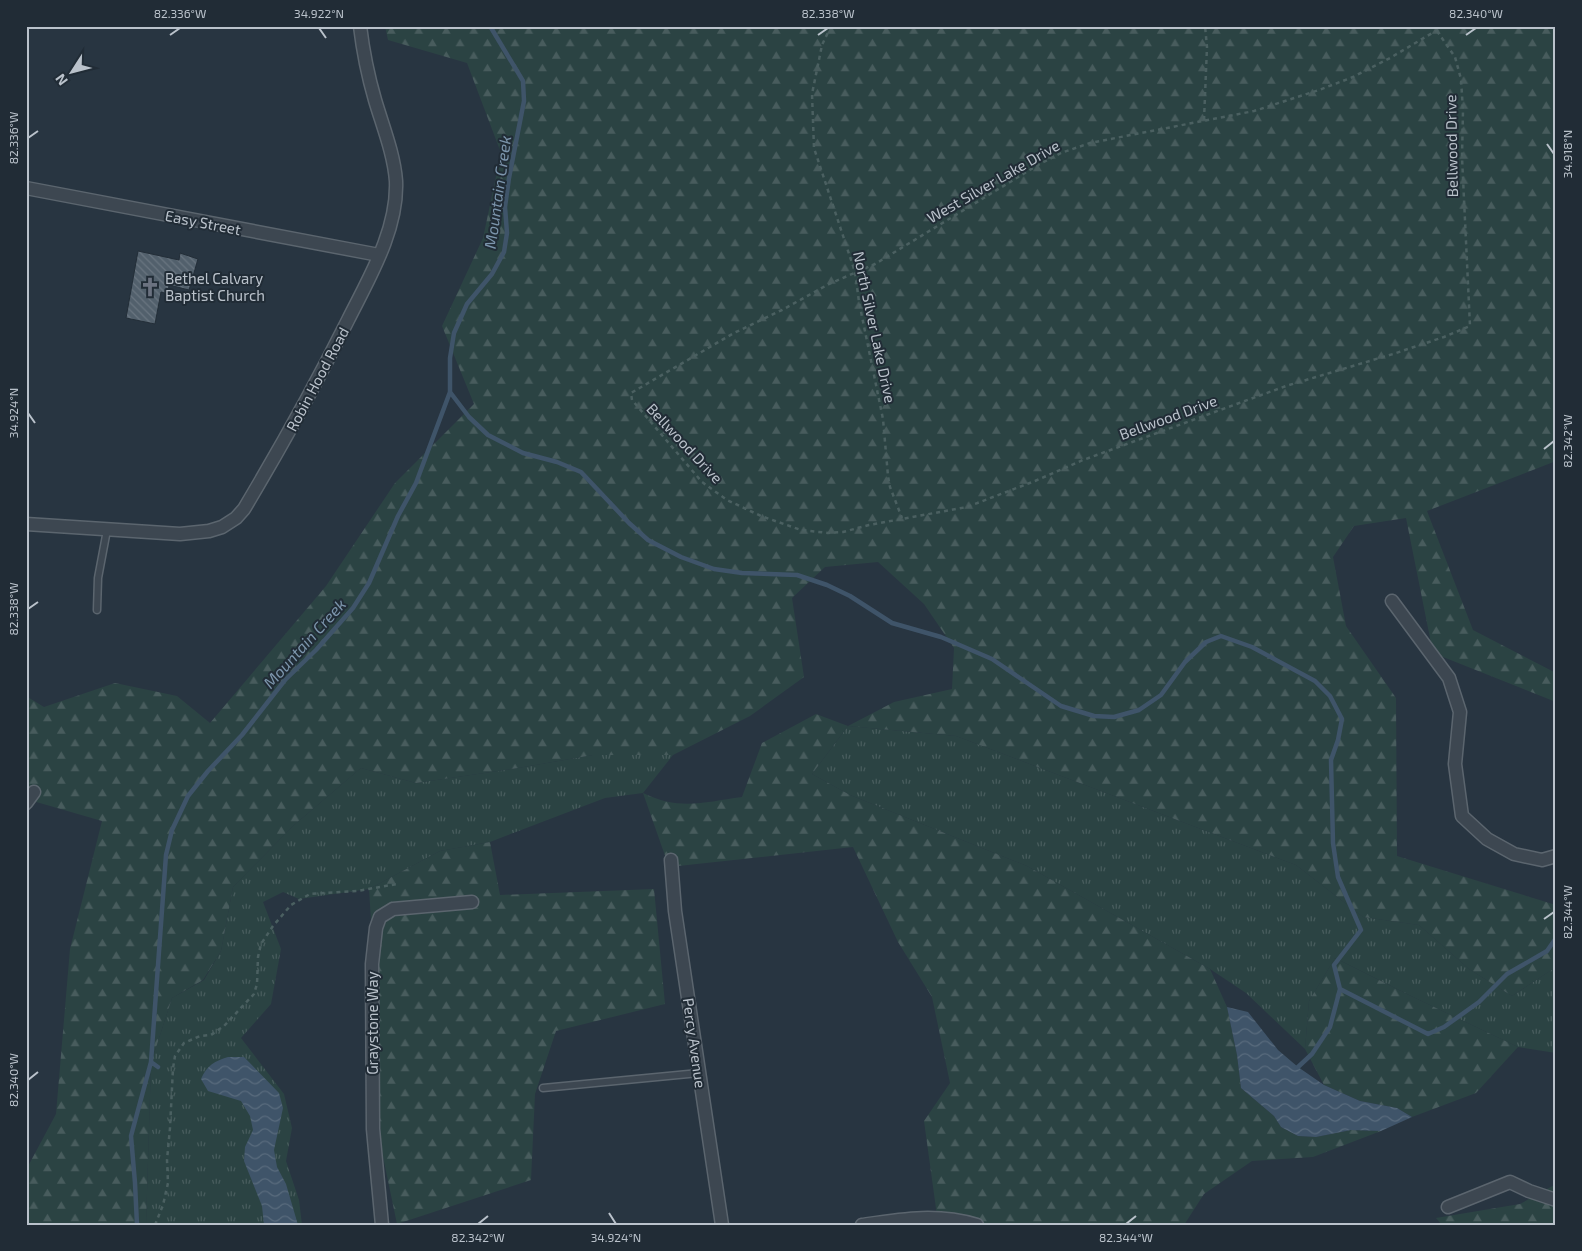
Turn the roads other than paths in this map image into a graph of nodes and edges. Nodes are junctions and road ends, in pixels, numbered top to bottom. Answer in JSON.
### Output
{"nodes":[{"id":1,"x":360,"y":26,"type":"edge"},
{"id":2,"x":26,"y":188,"type":"edge"},
{"id":3,"x":379,"y":255,"type":"junction"},
{"id":4,"x":26,"y":524,"type":"edge"},
{"id":5,"x":107,"y":530,"type":"junction"},
{"id":6,"x":1392,"y":601,"type":"dead end"},
{"id":7,"x":97,"y":610,"type":"dead end"},
{"id":8,"x":34,"y":792,"type":"dead end"},
{"id":9,"x":26,"y":803,"type":"edge"},
{"id":10,"x":1556,"y":856,"type":"edge"},
{"id":11,"x":671,"y":860,"type":"dead end"},
{"id":12,"x":472,"y":902,"type":"dead end"},
{"id":13,"x":699,"y":1073,"type":"junction"},
{"id":14,"x":543,"y":1088,"type":"dead end"},
{"id":15,"x":1556,"y":1200,"type":"edge"},
{"id":16,"x":1448,"y":1207,"type":"dead end"},
{"id":17,"x":382,"y":1225,"type":"edge"},
{"id":18,"x":722,"y":1225,"type":"edge"},
{"id":19,"x":862,"y":1225,"type":"edge"},
{"id":20,"x":977,"y":1225,"type":"edge"}],
"edges":[{"from":1,"to":3,"type":"street","name":"Robin Hood Road"},
{"from":2,"to":3,"type":"street","name":"Easy Street"},
{"from":3,"to":5,"type":"street","name":"Robin Hood Road"},
{"from":4,"to":5,"type":"street","name":"Robin Hood Road"},
{"from":5,"to":7,"type":"lane"},
{"from":6,"to":10,"type":"street"},
{"from":8,"to":9,"type":"street"},
{"from":11,"to":13,"type":"street","name":"Percy Avenue"},
{"from":12,"to":17,"type":"street","name":"Graystone Way"},
{"from":13,"to":14,"type":"lane"},
{"from":13,"to":18,"type":"street","name":"Percy Avenue"},
{"from":15,"to":16,"type":"street"},
{"from":19,"to":20,"type":"street"}]}
